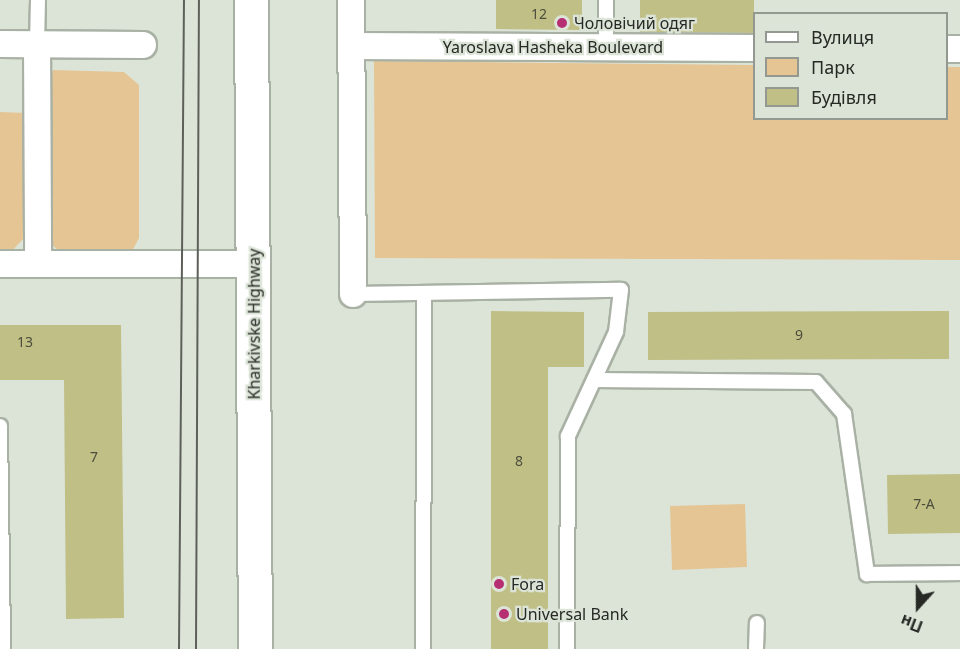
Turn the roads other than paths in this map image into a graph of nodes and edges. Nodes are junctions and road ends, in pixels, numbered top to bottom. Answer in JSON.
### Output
{"nodes":[{"id":1,"x":38,"y":0,"type":"edge"},
{"id":2,"x":251,"y":0,"type":"edge"},
{"id":3,"x":351,"y":0,"type":"edge"},
{"id":4,"x":606,"y":0,"type":"edge"},
{"id":5,"x":0,"y":44,"type":"edge"},
{"id":6,"x":37,"y":44,"type":"junction"},
{"id":7,"x":143,"y":45,"type":"dead end"},
{"id":8,"x":352,"y":46,"type":"junction"},
{"id":9,"x":606,"y":48,"type":"junction"},
{"id":10,"x":753,"y":48,"type":"edge"},
{"id":11,"x":0,"y":264,"type":"edge"},
{"id":12,"x":38,"y":264,"type":"junction"},
{"id":13,"x":253,"y":264,"type":"junction"},
{"id":14,"x":424,"y":292,"type":"junction"},
{"id":15,"x":353,"y":294,"type":"joint"},
{"id":16,"x":594,"y":380,"type":"junction"},
{"id":17,"x":0,"y":426,"type":"edge"},
{"id":18,"x":960,"y":573,"type":"edge"},
{"id":19,"x":757,"y":623,"type":"dead end"},
{"id":20,"x":3,"y":649,"type":"edge"},
{"id":21,"x":255,"y":649,"type":"edge"},
{"id":22,"x":423,"y":649,"type":"edge"},
{"id":23,"x":567,"y":649,"type":"edge"},
{"id":24,"x":756,"y":649,"type":"edge"}],
"edges":[{"from":1,"to":6,"type":"lane"},
{"from":2,"to":13,"type":"main road","name":"Kharkivske Highway"},
{"from":3,"to":8,"type":"street"},
{"from":4,"to":9,"type":"lane"},
{"from":5,"to":6,"type":"street"},
{"from":6,"to":7,"type":"street"},
{"from":6,"to":12,"type":"street"},
{"from":8,"to":9,"type":"street","name":"Yaroslava Hasheka Boulevard"},
{"from":8,"to":15,"type":"street"},
{"from":9,"to":10,"type":"street","name":"Yaroslava Hasheka Boulevard"},
{"from":11,"to":12,"type":"street"},
{"from":12,"to":13,"type":"street"},
{"from":13,"to":21,"type":"main road","name":"Kharkivske Highway"},
{"from":14,"to":15,"type":"lane"},
{"from":14,"to":16,"type":"lane"},
{"from":14,"to":22,"type":"lane"},
{"from":16,"to":18,"type":"lane"},
{"from":16,"to":23,"type":"lane"},
{"from":17,"to":20,"type":"lane"},
{"from":19,"to":24,"type":"lane"}]}
